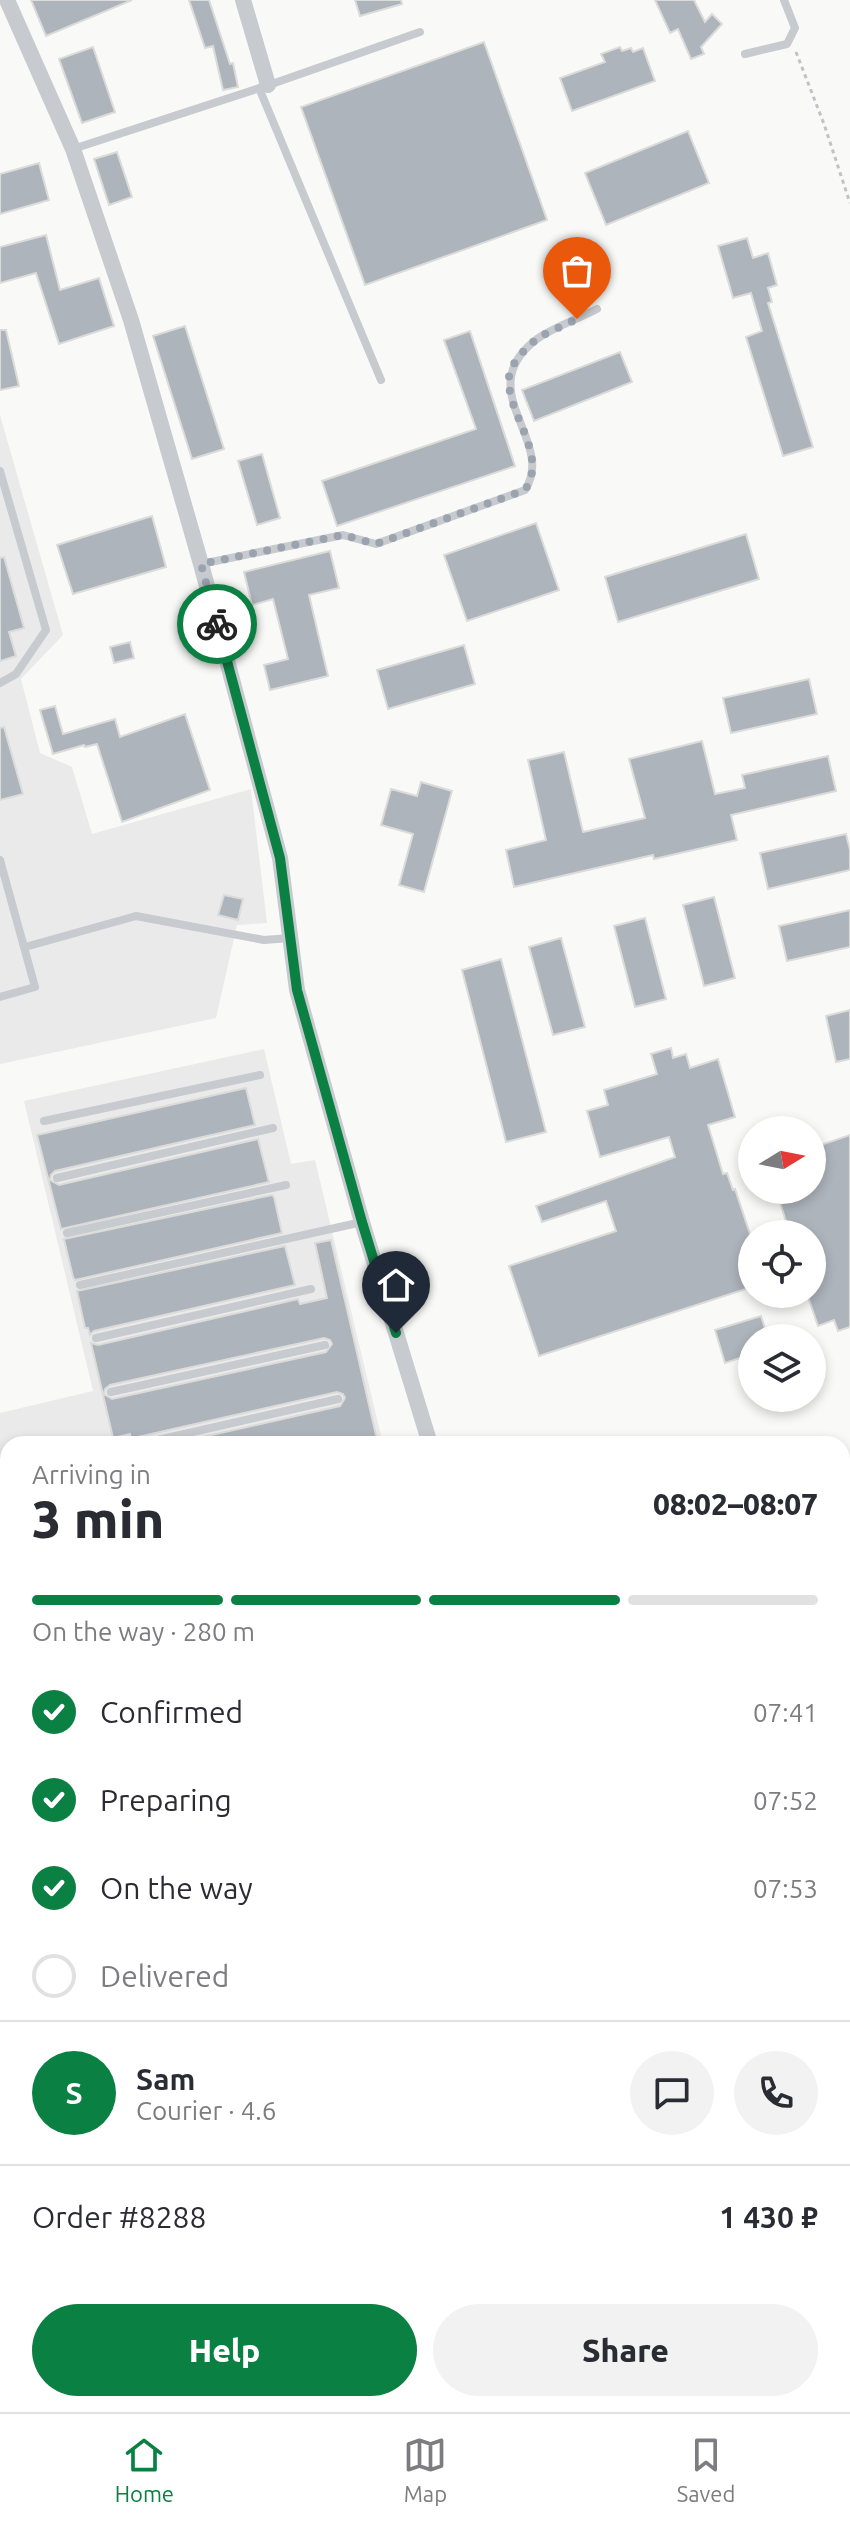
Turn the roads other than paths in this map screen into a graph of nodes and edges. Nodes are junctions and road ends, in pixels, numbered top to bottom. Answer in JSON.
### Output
{"nodes":[{"id":1,"x":7,"y":0,"type":"edge"},
{"id":2,"x":243,"y":0,"type":"edge"},
{"id":3,"x":784,"y":0,"type":"edge"},
{"id":4,"x":420,"y":32,"type":"dead end"},
{"id":5,"x":745,"y":54,"type":"dead end"},
{"id":6,"x":263,"y":87,"type":"junction"},
{"id":7,"x":73,"y":149,"type":"junction"},
{"id":8,"x":597,"y":309,"type":"dead end"},
{"id":9,"x":381,"y":380,"type":"dead end"},
{"id":10,"x":0,"y":471,"type":"edge"},
{"id":11,"x":201,"y":564,"type":"junction"},
{"id":12,"x":0,"y":683,"type":"edge"},
{"id":13,"x":0,"y":860,"type":"edge"},
{"id":14,"x":291,"y":938,"type":"junction"},
{"id":15,"x":25,"y":947,"type":"junction"},
{"id":16,"x":0,"y":997,"type":"edge"},
{"id":17,"x":260,"y":1075,"type":"dead end"},
{"id":18,"x":44,"y":1121,"type":"dead end"},
{"id":19,"x":273,"y":1128,"type":"dead end"},
{"id":20,"x":57,"y":1178,"type":"dead end"},
{"id":21,"x":286,"y":1185,"type":"dead end"},
{"id":22,"x":362,"y":1222,"type":"junction"},
{"id":23,"x":67,"y":1233,"type":"dead end"},
{"id":24,"x":80,"y":1285,"type":"dead end"},
{"id":25,"x":311,"y":1289,"type":"dead end"},
{"id":26,"x":96,"y":1338,"type":"dead end"},
{"id":27,"x":325,"y":1345,"type":"dead end"},
{"id":28,"x":111,"y":1392,"type":"dead end"},
{"id":29,"x":338,"y":1399,"type":"dead end"},
{"id":30,"x":175,"y":1436,"type":"edge"},
{"id":31,"x":428,"y":1436,"type":"edge"}],
"edges":[{"from":1,"to":7,"type":"street"},
{"from":2,"to":6,"type":"street"},
{"from":3,"to":5,"type":"lane"},
{"from":4,"to":6,"type":"lane"},
{"from":6,"to":7,"type":"lane"},
{"from":6,"to":9,"type":"lane"},
{"from":7,"to":11,"type":"street"},
{"from":8,"to":11,"type":"lane"},
{"from":10,"to":12,"type":"lane"},
{"from":11,"to":14,"type":"street"},
{"from":13,"to":15,"type":"lane"},
{"from":14,"to":15,"type":"lane"},
{"from":14,"to":22,"type":"street"},
{"from":15,"to":16,"type":"lane"},
{"from":17,"to":18,"type":"lane"},
{"from":19,"to":20,"type":"lane"},
{"from":21,"to":23,"type":"lane"},
{"from":22,"to":24,"type":"lane"},
{"from":22,"to":31,"type":"street"},
{"from":25,"to":26,"type":"lane"},
{"from":27,"to":28,"type":"lane"},
{"from":29,"to":30,"type":"lane"}]}
